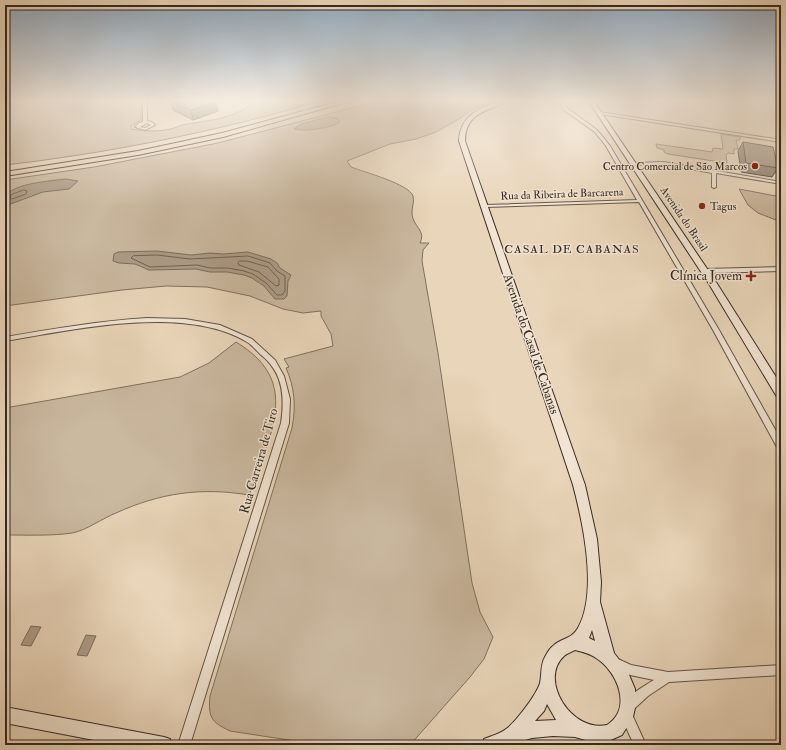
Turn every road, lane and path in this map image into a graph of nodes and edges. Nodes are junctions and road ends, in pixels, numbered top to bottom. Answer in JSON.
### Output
{"nodes":[{"id":1,"x":209,"y":135,"type":"edge"},
{"id":2,"x":226,"y":135,"type":"edge"},
{"id":3,"x":462,"y":135,"type":"edge"},
{"id":4,"x":599,"y":135,"type":"edge"},
{"id":5,"x":614,"y":135,"type":"edge"},
{"id":6,"x":742,"y":135,"type":"edge"},
{"id":7,"x":781,"y":141,"type":"edge"},
{"id":8,"x":633,"y":164,"type":"junction"},
{"id":9,"x":5,"y":169,"type":"edge"},
{"id":10,"x":714,"y":172,"type":"junction"},
{"id":11,"x":5,"y":174,"type":"edge"},
{"id":12,"x":781,"y":183,"type":"edge"},
{"id":13,"x":714,"y":187,"type":"dead end"},
{"id":14,"x":640,"y":201,"type":"junction"},
{"id":15,"x":484,"y":206,"type":"junction"},
{"id":16,"x":781,"y":269,"type":"edge"},
{"id":17,"x":705,"y":271,"type":"junction"},
{"id":18,"x":5,"y":339,"type":"edge"},
{"id":19,"x":781,"y":394,"type":"edge"},
{"id":20,"x":781,"y":447,"type":"edge"},
{"id":21,"x":593,"y":592,"type":"junction"},
{"id":22,"x":575,"y":643,"type":"junction"},
{"id":23,"x":609,"y":658,"type":"junction"},
{"id":24,"x":781,"y":670,"type":"edge"},
{"id":25,"x":668,"y":677,"type":"junction"},
{"id":26,"x":548,"y":684,"type":"junction"},
{"id":27,"x":627,"y":711,"type":"junction"},
{"id":28,"x":5,"y":715,"type":"edge"},
{"id":29,"x":584,"y":732,"type":"junction"},
{"id":30,"x":513,"y":734,"type":"junction"},
{"id":31,"x":164,"y":745,"type":"edge"},
{"id":32,"x":184,"y":745,"type":"edge"},
{"id":33,"x":490,"y":745,"type":"edge"},
{"id":34,"x":607,"y":745,"type":"edge"},
{"id":35,"x":640,"y":745,"type":"edge"}],
"edges":[{"from":1,"to":9,"type":"main road"},
{"from":2,"to":11,"type":"main road"},
{"from":3,"to":15,"type":"street","name":"Avenida do Casal de Cabanas"},
{"from":4,"to":14,"type":"street","name":"Rua da Ribeira de Barcarena"},
{"from":5,"to":8,"type":"street","name":"Avenida do Brasil"},
{"from":6,"to":7,"type":"street"},
{"from":8,"to":10,"type":"street"},
{"from":8,"to":17,"type":"street","name":"Avenida do Brasil"},
{"from":10,"to":12,"type":"street"},
{"from":10,"to":13,"type":"street"},
{"from":14,"to":15,"type":"street","name":"Rua da Ribeira de Barcarena"},
{"from":14,"to":20,"type":"street","name":"Rua da Ribeira de Barcarena"},
{"from":15,"to":21,"type":"street","name":"Avenida do Casal de Cabanas"},
{"from":16,"to":17,"type":"street"},
{"from":17,"to":19,"type":"street","name":"Avenida do Brasil"},
{"from":18,"to":32,"type":"street","name":"Rua Carreira de Tiro"},
{"from":21,"to":22,"type":"street","name":"Avenida do Casal de Cabanas"},
{"from":21,"to":23,"type":"street","name":"Avenida do Casal de Cabanas"},
{"from":22,"to":23,"type":"street","name":"Avenida do Casal de Cabanas"},
{"from":22,"to":26,"type":"street","name":"Avenida do Casal de Cabanas"},
{"from":23,"to":25,"type":"street"},
{"from":23,"to":27,"type":"street","name":"Avenida do Casal de Cabanas"},
{"from":24,"to":25,"type":"street"},
{"from":25,"to":27,"type":"street"},
{"from":26,"to":29,"type":"street","name":"Avenida do Casal de Cabanas"},
{"from":26,"to":30,"type":"street","name":"Avenida do Casal de Cabanas"},
{"from":27,"to":29,"type":"street","name":"Avenida do Casal de Cabanas"},
{"from":27,"to":35,"type":"street"},
{"from":28,"to":31,"type":"street"},
{"from":29,"to":30,"type":"street","name":"Avenida do Casal de Cabanas"},
{"from":29,"to":34,"type":"street"},
{"from":30,"to":33,"type":"street","name":"Avenida do Casal de Cabanas"}]}
